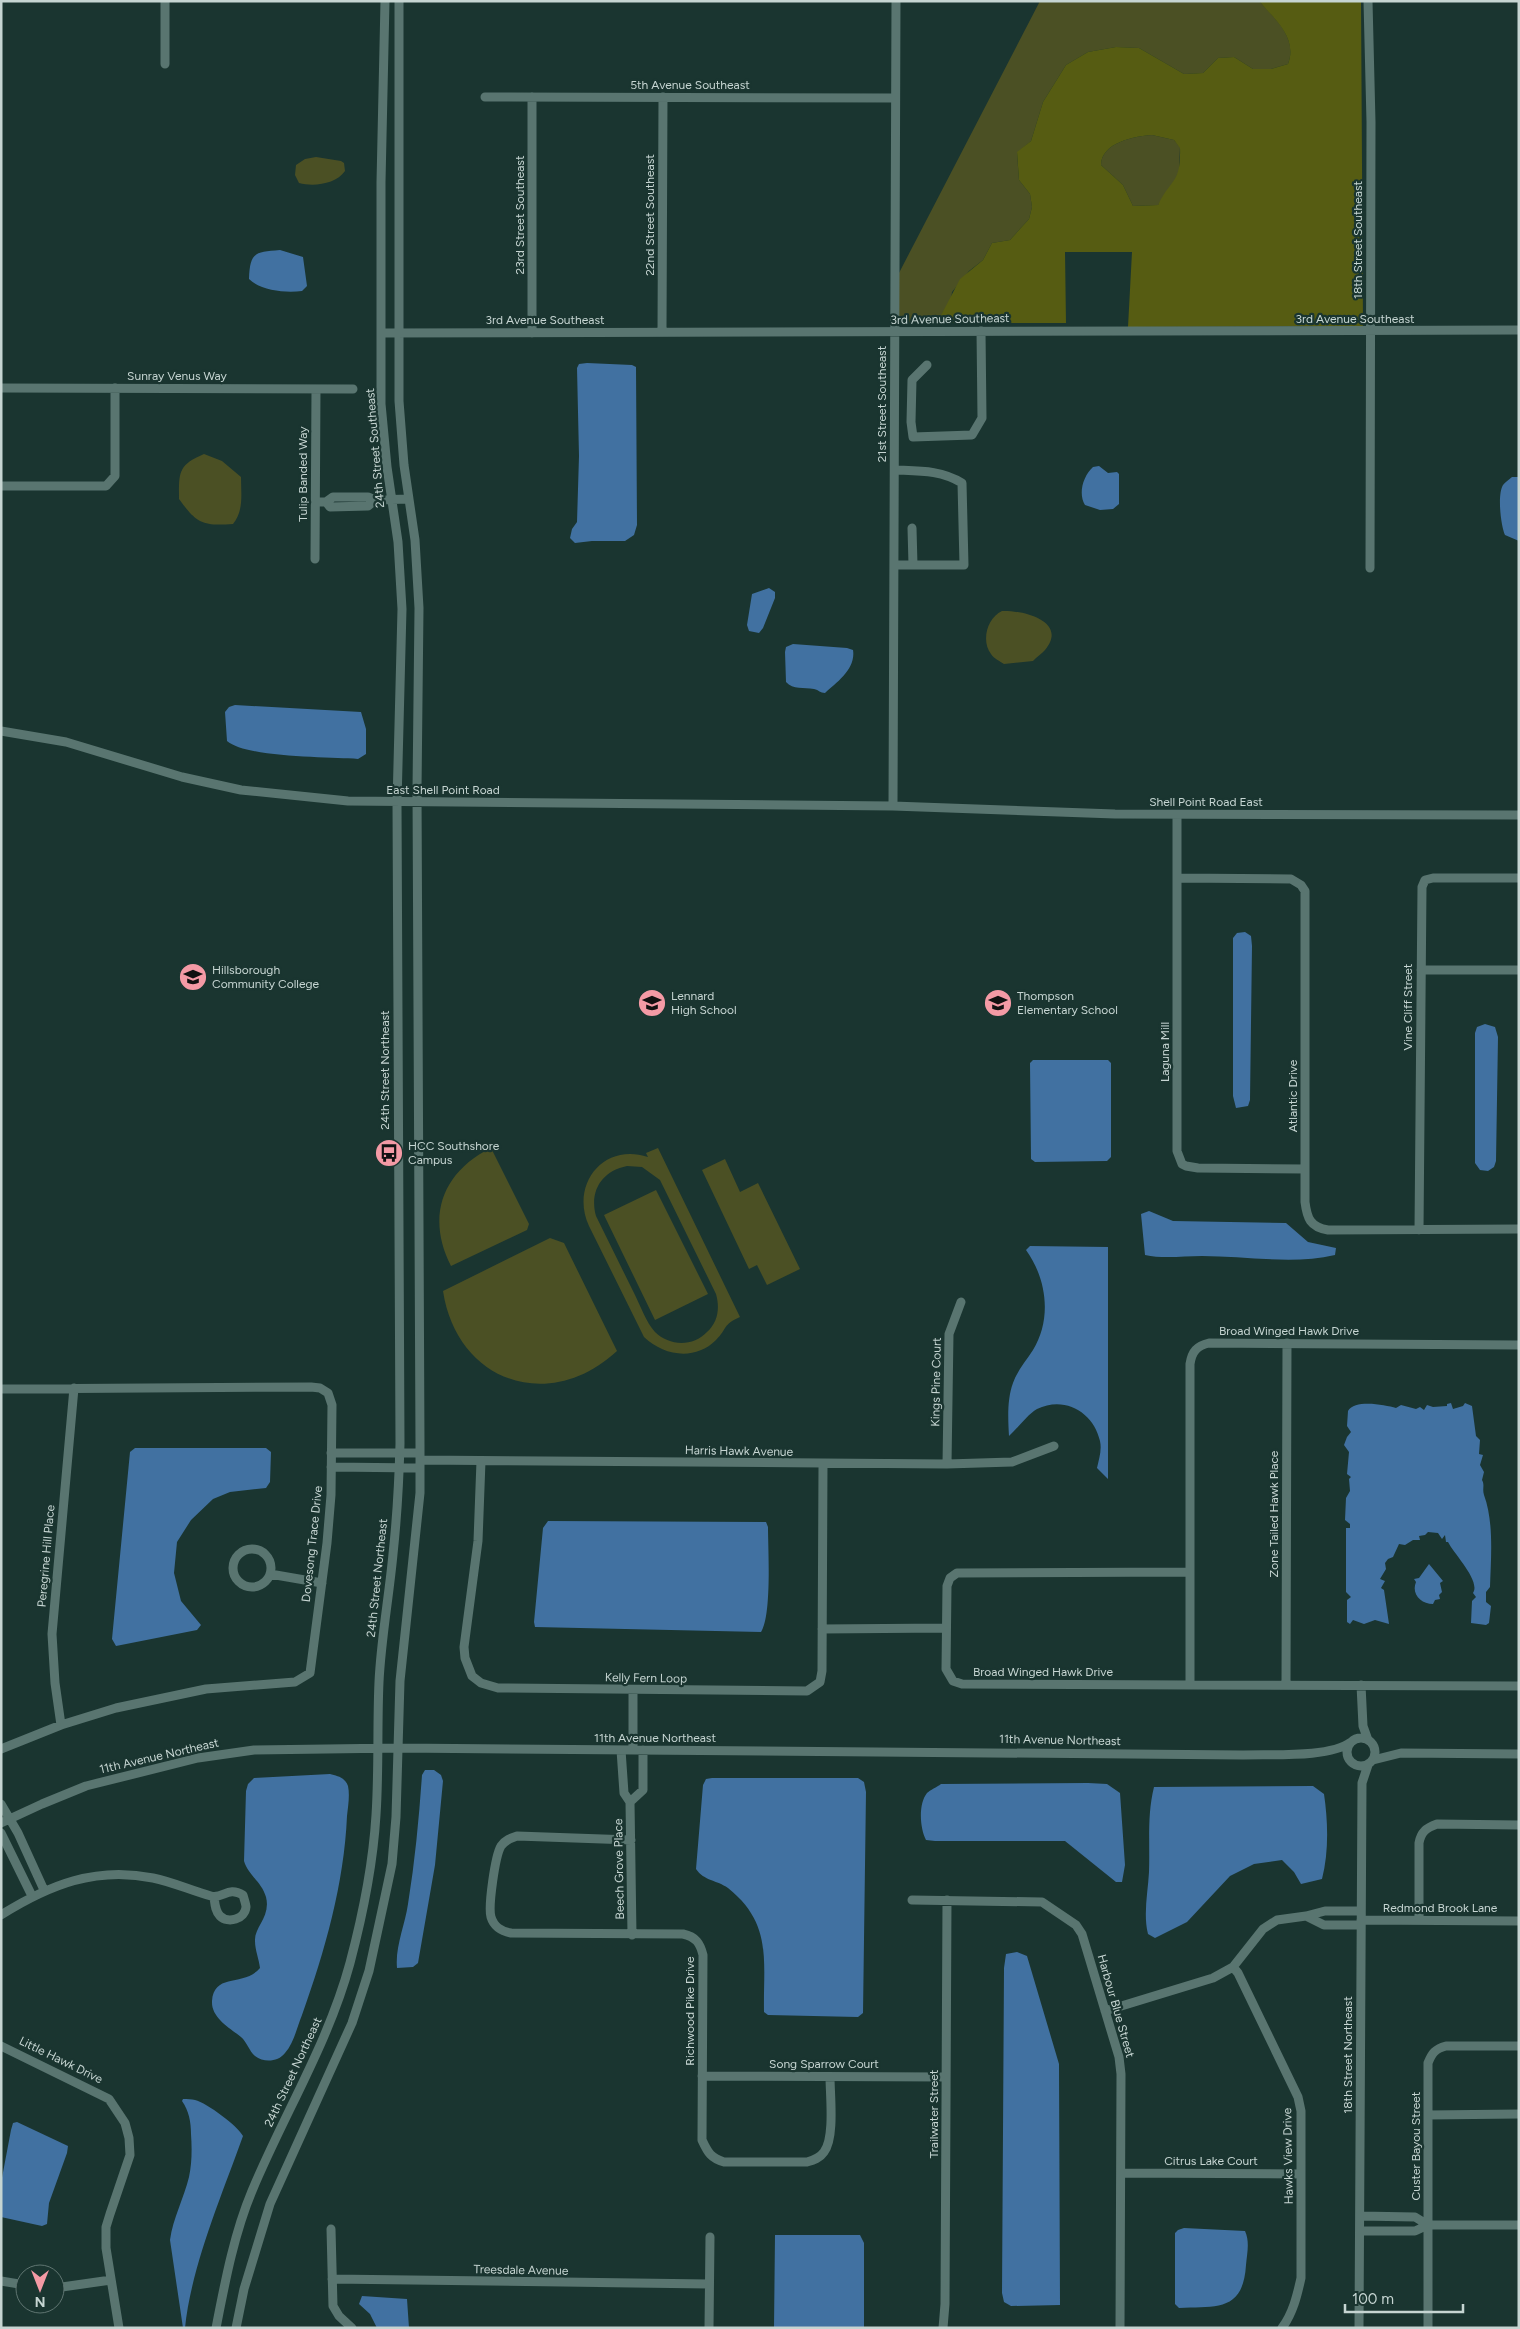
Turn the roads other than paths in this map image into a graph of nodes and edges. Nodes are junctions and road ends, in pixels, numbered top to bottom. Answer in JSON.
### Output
{"nodes":[{"id":1,"x":165,"y":1,"type":"edge"},
{"id":2,"x":385,"y":1,"type":"edge"},
{"id":3,"x":399,"y":1,"type":"edge"},
{"id":4,"x":896,"y":1,"type":"edge"},
{"id":5,"x":1368,"y":1,"type":"edge"},
{"id":6,"x":165,"y":64,"type":"dead end"},
{"id":7,"x":485,"y":97,"type":"dead end"},
{"id":8,"x":532,"y":97,"type":"junction"},
{"id":9,"x":663,"y":97,"type":"junction"},
{"id":10,"x":895,"y":98,"type":"junction"},
{"id":11,"x":1519,"y":330,"type":"edge"},
{"id":12,"x":981,"y":331,"type":"junction"},
{"id":13,"x":662,"y":332,"type":"junction"},
{"id":14,"x":895,"y":332,"type":"junction"},
{"id":15,"x":1370,"y":332,"type":"junction"},
{"id":16,"x":382,"y":333,"type":"junction"},
{"id":17,"x":400,"y":333,"type":"junction"},
{"id":18,"x":532,"y":333,"type":"junction"},
{"id":19,"x":927,"y":365,"type":"dead end"},
{"id":20,"x":912,"y":380,"type":"junction"},
{"id":21,"x":895,"y":381,"type":"junction"},
{"id":22,"x":1,"y":388,"type":"edge"},
{"id":23,"x":114,"y":388,"type":"junction"},
{"id":24,"x":316,"y":389,"type":"junction"},
{"id":25,"x":353,"y":389,"type":"dead end"},
{"id":26,"x":894,"y":470,"type":"junction"},
{"id":27,"x":1,"y":486,"type":"edge"},
{"id":28,"x":409,"y":499,"type":"junction"},
{"id":29,"x":392,"y":500,"type":"junction"},
{"id":30,"x":316,"y":502,"type":"junction"},
{"id":31,"x":912,"y":528,"type":"dead end"},
{"id":32,"x":315,"y":559,"type":"dead end"},
{"id":33,"x":894,"y":565,"type":"junction"},
{"id":34,"x":914,"y":565,"type":"junction"},
{"id":35,"x":1370,"y":568,"type":"dead end"},
{"id":36,"x":1,"y":731,"type":"edge"},
{"id":37,"x":397,"y":803,"type":"junction"},
{"id":38,"x":417,"y":803,"type":"junction"},
{"id":39,"x":893,"y":806,"type":"junction"},
{"id":40,"x":1177,"y":815,"type":"junction"},
{"id":41,"x":1519,"y":815,"type":"edge"},
{"id":42,"x":1178,"y":878,"type":"junction"},
{"id":43,"x":1519,"y":878,"type":"edge"},
{"id":44,"x":1420,"y":970,"type":"junction"},
{"id":45,"x":1519,"y":970,"type":"edge"},
{"id":46,"x":1306,"y":1169,"type":"junction"},
{"id":47,"x":1519,"y":1229,"type":"edge"},
{"id":48,"x":1419,"y":1230,"type":"junction"},
{"id":49,"x":961,"y":1302,"type":"dead end"},
{"id":50,"x":1287,"y":1343,"type":"junction"},
{"id":51,"x":1519,"y":1345,"type":"edge"},
{"id":52,"x":74,"y":1388,"type":"junction"},
{"id":53,"x":1,"y":1389,"type":"edge"},
{"id":54,"x":1054,"y":1446,"type":"dead end"},
{"id":55,"x":331,"y":1453,"type":"junction"},
{"id":56,"x":399,"y":1453,"type":"junction"},
{"id":57,"x":420,"y":1460,"type":"junction"},
{"id":58,"x":481,"y":1460,"type":"junction"},
{"id":59,"x":823,"y":1464,"type":"junction"},
{"id":60,"x":947,"y":1464,"type":"junction"},
{"id":61,"x":331,"y":1467,"type":"junction"},
{"id":62,"x":399,"y":1468,"type":"junction"},
{"id":63,"x":1190,"y":1572,"type":"junction"},
{"id":64,"x":270,"y":1574,"type":"junction"},
{"id":65,"x":322,"y":1584,"type":"junction"},
{"id":66,"x":946,"y":1628,"type":"junction"},
{"id":67,"x":822,"y":1629,"type":"junction"},
{"id":68,"x":1286,"y":1684,"type":"junction"},
{"id":69,"x":1190,"y":1685,"type":"junction"},
{"id":70,"x":1361,"y":1685,"type":"junction"},
{"id":71,"x":1519,"y":1686,"type":"edge"},
{"id":72,"x":632,"y":1690,"type":"junction"},
{"id":73,"x":1362,"y":1716,"type":"junction"},
{"id":74,"x":61,"y":1725,"type":"junction"},
{"id":75,"x":1353,"y":1741,"type":"junction"},
{"id":76,"x":1370,"y":1741,"type":"junction"},
{"id":77,"x":378,"y":1748,"type":"junction"},
{"id":78,"x":398,"y":1748,"type":"junction"},
{"id":79,"x":1,"y":1749,"type":"edge"},
{"id":80,"x":621,"y":1750,"type":"junction"},
{"id":81,"x":633,"y":1750,"type":"junction"},
{"id":82,"x":643,"y":1750,"type":"junction"},
{"id":83,"x":1320,"y":1752,"type":"junction"},
{"id":84,"x":1401,"y":1753,"type":"junction"},
{"id":85,"x":1519,"y":1754,"type":"edge"},
{"id":86,"x":1352,"y":1762,"type":"junction"},
{"id":87,"x":1370,"y":1762,"type":"junction"},
{"id":88,"x":1362,"y":1782,"type":"junction"},
{"id":89,"x":630,"y":1802,"type":"junction"},
{"id":90,"x":1,"y":1804,"type":"edge"},
{"id":91,"x":5,"y":1822,"type":"edge"},
{"id":92,"x":1519,"y":1825,"type":"edge"},
{"id":93,"x":1,"y":1833,"type":"edge"},
{"id":94,"x":631,"y":1840,"type":"junction"},
{"id":95,"x":44,"y":1890,"type":"junction"},
{"id":96,"x":32,"y":1896,"type":"junction"},
{"id":97,"x":214,"y":1897,"type":"dead end"},
{"id":98,"x":912,"y":1900,"type":"dead end"},
{"id":99,"x":947,"y":1900,"type":"junction"},
{"id":100,"x":1336,"y":1911,"type":"junction"},
{"id":101,"x":1,"y":1915,"type":"edge"},
{"id":102,"x":1306,"y":1916,"type":"junction"},
{"id":103,"x":1361,"y":1919,"type":"junction"},
{"id":104,"x":1419,"y":1920,"type":"junction"},
{"id":105,"x":1519,"y":1921,"type":"edge"},
{"id":106,"x":1336,"y":1925,"type":"junction"},
{"id":107,"x":632,"y":1935,"type":"junction"},
{"id":108,"x":1233,"y":1967,"type":"junction"},
{"id":109,"x":1105,"y":2011,"type":"junction"},
{"id":110,"x":1,"y":2046,"type":"edge"},
{"id":111,"x":1519,"y":2046,"type":"edge"},
{"id":112,"x":702,"y":2076,"type":"junction"},
{"id":113,"x":830,"y":2077,"type":"junction"},
{"id":114,"x":946,"y":2077,"type":"junction"},
{"id":115,"x":1519,"y":2114,"type":"edge"},
{"id":116,"x":1428,"y":2115,"type":"junction"},
{"id":117,"x":1121,"y":2173,"type":"junction"},
{"id":118,"x":1301,"y":2174,"type":"junction"},
{"id":119,"x":1360,"y":2216,"type":"junction"},
{"id":120,"x":1519,"y":2224,"type":"edge"},
{"id":121,"x":1428,"y":2225,"type":"junction"},
{"id":122,"x":331,"y":2229,"type":"dead end"},
{"id":123,"x":1360,"y":2231,"type":"junction"},
{"id":124,"x":710,"y":2237,"type":"dead end"},
{"id":125,"x":332,"y":2279,"type":"junction"},
{"id":126,"x":111,"y":2280,"type":"junction"},
{"id":127,"x":1,"y":2281,"type":"edge"},
{"id":128,"x":15,"y":2283,"type":"edge"},
{"id":129,"x":709,"y":2284,"type":"junction"},
{"id":130,"x":65,"y":2287,"type":"edge"},
{"id":131,"x":120,"y":2328,"type":"edge"},
{"id":132,"x":216,"y":2328,"type":"edge"},
{"id":133,"x":236,"y":2328,"type":"edge"},
{"id":134,"x":352,"y":2328,"type":"edge"},
{"id":135,"x":710,"y":2328,"type":"edge"},
{"id":136,"x":944,"y":2328,"type":"edge"},
{"id":137,"x":1120,"y":2328,"type":"edge"},
{"id":138,"x":1282,"y":2328,"type":"edge"},
{"id":139,"x":1359,"y":2328,"type":"edge"},
{"id":140,"x":1428,"y":2328,"type":"edge"}],
"edges":[{"from":1,"to":6,"type":"street"},
{"from":2,"to":16,"type":"street","name":"24th Street Southeast"},
{"from":3,"to":17,"type":"street"},
{"from":4,"to":10,"type":"street","name":"21st Street Southeast"},
{"from":5,"to":15,"type":"street","name":"18th Street Southeast"},
{"from":7,"to":8,"type":"street","name":"5th Avenue Southeast"},
{"from":8,"to":9,"type":"street","name":"5th Avenue Southeast"},
{"from":8,"to":18,"type":"street","name":"23rd Street Southeast"},
{"from":9,"to":10,"type":"street","name":"5th Avenue Southeast"},
{"from":9,"to":13,"type":"street","name":"22nd Street Southeast"},
{"from":10,"to":14,"type":"street","name":"21st Street Southeast"},
{"from":11,"to":15,"type":"street","name":"3rd Avenue Southeast"},
{"from":12,"to":14,"type":"street","name":"3rd Avenue Southeast"},
{"from":12,"to":15,"type":"street","name":"3rd Avenue Southeast"},
{"from":12,"to":20,"type":"street"},
{"from":13,"to":14,"type":"street","name":"3rd Avenue Southeast"},
{"from":13,"to":18,"type":"street","name":"3rd Avenue Southeast"},
{"from":14,"to":21,"type":"street","name":"21st Street Southeast"},
{"from":15,"to":35,"type":"street","name":"18th Street Southeast"},
{"from":16,"to":17,"type":"street","name":"3rd Avenue Southeast"},
{"from":16,"to":29,"type":"street","name":"24th Street Southeast"},
{"from":17,"to":18,"type":"street","name":"3rd Avenue Southeast"},
{"from":17,"to":28,"type":"street"},
{"from":19,"to":20,"type":"street"},
{"from":20,"to":21,"type":"street"},
{"from":21,"to":26,"type":"street","name":"21st Street Southeast"},
{"from":22,"to":23,"type":"street","name":"Sunray Venus Way"},
{"from":23,"to":24,"type":"street","name":"Sunray Venus Way"},
{"from":23,"to":27,"type":"street"},
{"from":24,"to":25,"type":"street","name":"Sunray Venus Way"},
{"from":24,"to":30,"type":"street","name":"Tulip Banded Way"},
{"from":26,"to":33,"type":"street","name":"21st Street Southeast"},
{"from":26,"to":34,"type":"street"},
{"from":28,"to":29,"type":"street"},
{"from":28,"to":38,"type":"street"},
{"from":29,"to":30,"type":"street"},
{"from":29,"to":37,"type":"street","name":"24th Street Southeast"},
{"from":30,"to":32,"type":"street","name":"Tulip Banded Way"},
{"from":31,"to":34,"type":"street"},
{"from":33,"to":34,"type":"street"},
{"from":33,"to":39,"type":"street","name":"21st Street Southeast"},
{"from":36,"to":37,"type":"street","name":"East Shell Point Road"},
{"from":37,"to":38,"type":"street","name":"East Shell Point Road"},
{"from":37,"to":56,"type":"street","name":"24th Street Northeast"},
{"from":38,"to":39,"type":"street","name":"East Shell Point Road"},
{"from":38,"to":57,"type":"street"},
{"from":39,"to":40,"type":"street","name":"Shell Point Road East"},
{"from":40,"to":41,"type":"street","name":"Shell Point Road East"},
{"from":40,"to":42,"type":"street","name":"Laguna Mill"},
{"from":42,"to":46,"type":"street","name":"Atlantic Drive"},
{"from":42,"to":46,"type":"street","name":"Laguna Mill"},
{"from":43,"to":44,"type":"street","name":"Vine Cliff Street"},
{"from":44,"to":45,"type":"street"},
{"from":44,"to":48,"type":"street","name":"Vine Cliff Street"},
{"from":46,"to":48,"type":"street","name":"Atlantic Drive"},
{"from":47,"to":48,"type":"street","name":"Atlantic Drive"},
{"from":49,"to":60,"type":"street","name":"Kings Pine Court"},
{"from":50,"to":51,"type":"street","name":"Broad Winged Hawk Drive"},
{"from":50,"to":63,"type":"street","name":"Broad Winged Hawk Drive"},
{"from":50,"to":68,"type":"street","name":"Zone Tailed Hawk Place"},
{"from":52,"to":53,"type":"street","name":"Dovesong Trace Drive"},
{"from":52,"to":55,"type":"street","name":"Dovesong Trace Drive"},
{"from":52,"to":74,"type":"street","name":"Peregrine Hill Place"},
{"from":54,"to":60,"type":"street","name":"Harris Hawk Avenue"},
{"from":55,"to":56,"type":"street"},
{"from":55,"to":61,"type":"street","name":"Dovesong Trace Drive"},
{"from":56,"to":57,"type":"street"},
{"from":56,"to":62,"type":"street","name":"24th Street Northeast"},
{"from":57,"to":58,"type":"street","name":"Harris Hawk Avenue"},
{"from":57,"to":62,"type":"street"},
{"from":57,"to":78,"type":"street"},
{"from":58,"to":59,"type":"street","name":"Harris Hawk Avenue"},
{"from":58,"to":72,"type":"street","name":"Kelly Fern Loop"},
{"from":59,"to":60,"type":"street","name":"Harris Hawk Avenue"},
{"from":59,"to":67,"type":"street","name":"Kelly Fern Loop"},
{"from":61,"to":62,"type":"street"},
{"from":61,"to":65,"type":"street","name":"Dovesong Trace Drive"},
{"from":62,"to":77,"type":"street","name":"24th Street Northeast"},
{"from":63,"to":66,"type":"street","name":"Broad Winged Hawk Drive"},
{"from":63,"to":69,"type":"street","name":"Broad Winged Hawk Drive"},
{"from":64,"to":64,"type":"street"},
{"from":64,"to":65,"type":"street"},
{"from":65,"to":74,"type":"street","name":"Dovesong Trace Drive"},
{"from":66,"to":67,"type":"street"},
{"from":66,"to":69,"type":"street","name":"Broad Winged Hawk Drive"},
{"from":67,"to":72,"type":"street","name":"Kelly Fern Loop"},
{"from":68,"to":69,"type":"street","name":"Broad Winged Hawk Drive"},
{"from":68,"to":70,"type":"street","name":"Broad Winged Hawk Drive"},
{"from":70,"to":71,"type":"street","name":"Broad Winged Hawk Drive"},
{"from":70,"to":73,"type":"street"},
{"from":72,"to":81,"type":"street"},
{"from":73,"to":75,"type":"street"},
{"from":73,"to":76,"type":"street"},
{"from":74,"to":79,"type":"street","name":"Dovesong Trace Drive"},
{"from":75,"to":76,"type":"street"},
{"from":75,"to":83,"type":"street","name":"11th Avenue Northeast"},
{"from":75,"to":86,"type":"street"},
{"from":76,"to":84,"type":"street"},
{"from":76,"to":87,"type":"street"},
{"from":77,"to":78,"type":"street","name":"11th Avenue Northeast"},
{"from":77,"to":91,"type":"street","name":"11th Avenue Northeast"},
{"from":77,"to":132,"type":"street","name":"24th Street Northeast"},
{"from":78,"to":80,"type":"street","name":"11th Avenue Northeast"},
{"from":78,"to":133,"type":"street"},
{"from":80,"to":81,"type":"street","name":"11th Avenue Northeast"},
{"from":80,"to":89,"type":"street","name":"Beech Grove Place"},
{"from":81,"to":82,"type":"street","name":"11th Avenue Northeast"},
{"from":82,"to":83,"type":"street","name":"11th Avenue Northeast"},
{"from":82,"to":89,"type":"street","name":"Beech Grove Place"},
{"from":83,"to":86,"type":"street","name":"11th Avenue Northeast"},
{"from":84,"to":85,"type":"street"},
{"from":84,"to":87,"type":"street"},
{"from":86,"to":87,"type":"street"},
{"from":86,"to":88,"type":"street","name":"18th Street Northeast"},
{"from":87,"to":88,"type":"street","name":"18th Street Northeast"},
{"from":88,"to":103,"type":"street","name":"18th Street Northeast"},
{"from":89,"to":94,"type":"street","name":"Beech Grove Place"},
{"from":90,"to":91,"type":"street"},
{"from":91,"to":95,"type":"street"},
{"from":92,"to":104,"type":"street"},
{"from":93,"to":96,"type":"street"},
{"from":94,"to":107,"type":"street","name":"Beech Grove Place"},
{"from":94,"to":107,"type":"street","name":"Richwood Pike Drive"},
{"from":95,"to":96,"type":"street"},
{"from":95,"to":97,"type":"street"},
{"from":96,"to":101,"type":"street"},
{"from":98,"to":99,"type":"street","name":"Harbour Blue Street"},
{"from":99,"to":109,"type":"street","name":"Harbour Blue Street"},
{"from":99,"to":114,"type":"street","name":"Trailwater Street"},
{"from":100,"to":102,"type":"street","name":"Redmond Brook Lane"},
{"from":100,"to":103,"type":"street","name":"Redmond Brook Lane"},
{"from":100,"to":106,"type":"street"},
{"from":102,"to":106,"type":"street","name":"Redmond Brook Lane"},
{"from":102,"to":108,"type":"street","name":"Redmond Brook Lane"},
{"from":103,"to":104,"type":"street","name":"Redmond Brook Lane"},
{"from":103,"to":106,"type":"street","name":"Redmond Brook Lane"},
{"from":103,"to":119,"type":"street","name":"18th Street Northeast"},
{"from":104,"to":105,"type":"street","name":"Redmond Brook Lane"},
{"from":107,"to":112,"type":"street","name":"Richwood Pike Drive"},
{"from":108,"to":109,"type":"street","name":"Redmond Brook Lane"},
{"from":108,"to":118,"type":"street","name":"Hawks View Drive"},
{"from":109,"to":117,"type":"street","name":"Harbour Blue Street"},
{"from":110,"to":126,"type":"street","name":"Little Hawk Drive"},
{"from":111,"to":116,"type":"street","name":"Custer Bayou Street"},
{"from":112,"to":113,"type":"street","name":"Song Sparrow Court"},
{"from":112,"to":113,"type":"street","name":"Richwood Pike Drive"},
{"from":113,"to":114,"type":"street","name":"Song Sparrow Court"},
{"from":114,"to":136,"type":"street","name":"Trailwater Street"},
{"from":115,"to":116,"type":"street"},
{"from":116,"to":121,"type":"street","name":"Custer Bayou Street"},
{"from":117,"to":118,"type":"street","name":"Citrus Lake Court"},
{"from":117,"to":137,"type":"street","name":"Harbour Blue Street"},
{"from":118,"to":138,"type":"street","name":"Hawks View Drive"},
{"from":119,"to":121,"type":"street"},
{"from":119,"to":123,"type":"street","name":"18th Street Northeast"},
{"from":120,"to":121,"type":"street"},
{"from":121,"to":123,"type":"street"},
{"from":121,"to":140,"type":"street","name":"Custer Bayou Street"},
{"from":122,"to":125,"type":"street"},
{"from":123,"to":139,"type":"street","name":"18th Street Northeast"},
{"from":124,"to":129,"type":"street"},
{"from":125,"to":129,"type":"street","name":"Treesdale Avenue"},
{"from":125,"to":134,"type":"street"},
{"from":126,"to":130,"type":"street"},
{"from":126,"to":131,"type":"street","name":"Little Hawk Drive"},
{"from":127,"to":128,"type":"street"},
{"from":129,"to":135,"type":"street"}]}
